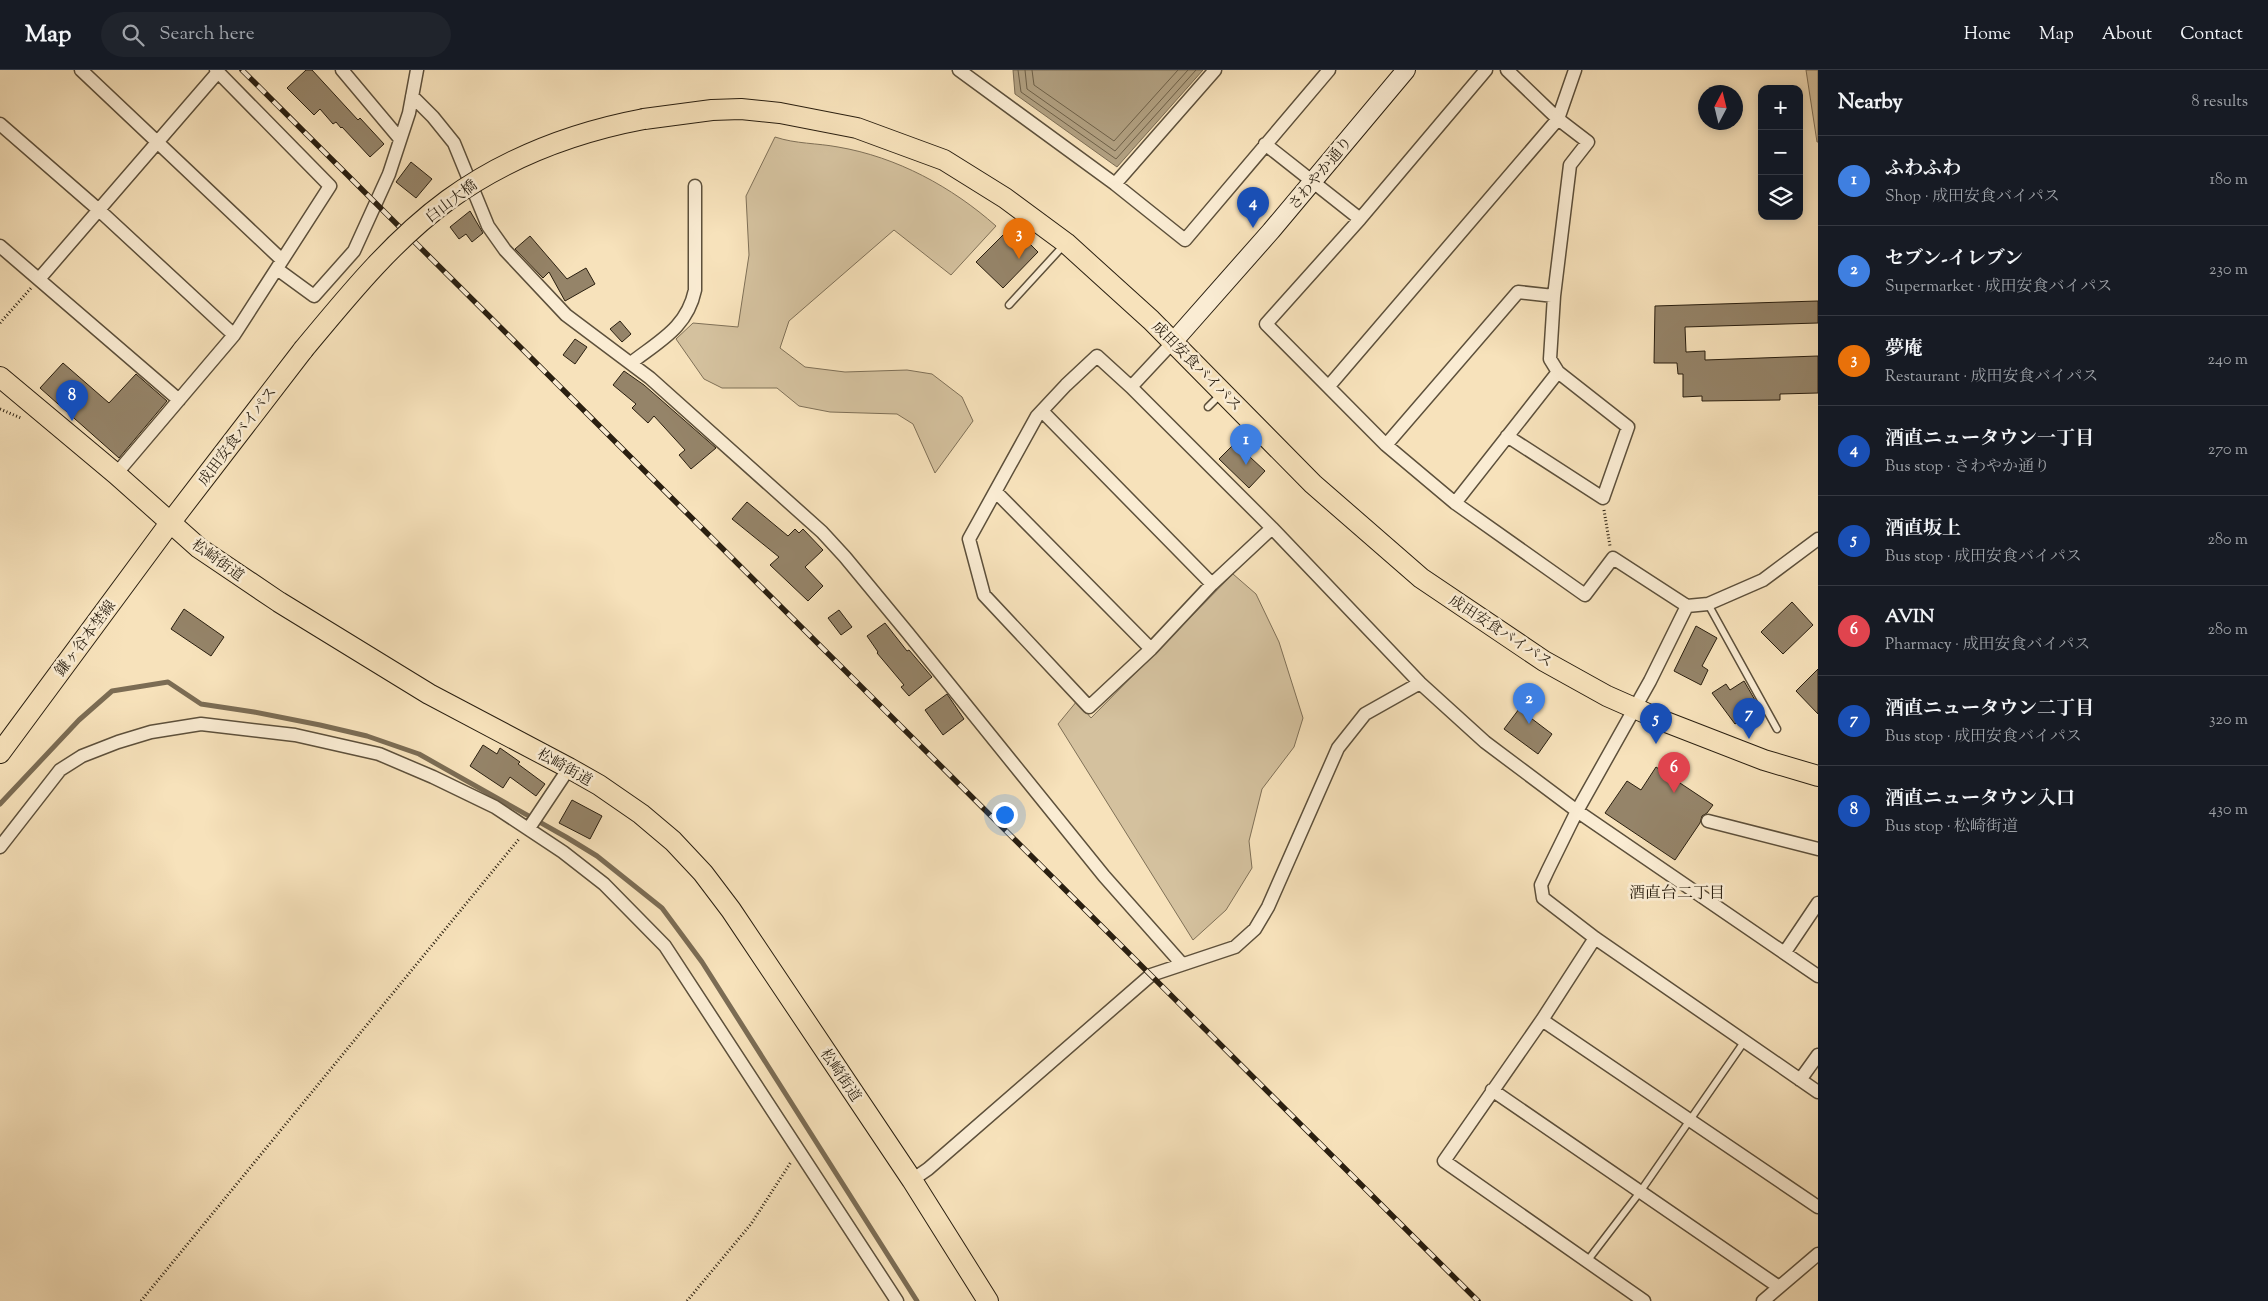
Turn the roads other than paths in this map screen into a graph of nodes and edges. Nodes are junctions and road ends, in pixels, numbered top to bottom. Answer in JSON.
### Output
{"nodes":[{"id":1,"x":81,"y":70,"type":"edge"},
{"id":2,"x":342,"y":70,"type":"edge"},
{"id":3,"x":417,"y":70,"type":"edge"},
{"id":4,"x":959,"y":70,"type":"edge"},
{"id":5,"x":1215,"y":70,"type":"edge"},
{"id":6,"x":1329,"y":70,"type":"edge"},
{"id":7,"x":1406,"y":70,"type":"edge"},
{"id":8,"x":1486,"y":70,"type":"edge"},
{"id":9,"x":1507,"y":70,"type":"edge"},
{"id":10,"x":1574,"y":70,"type":"edge"},
{"id":11,"x":218,"y":71,"type":"edge"},
{"id":12,"x":412,"y":96,"type":"junction"},
{"id":13,"x":1558,"y":118,"type":"junction"},
{"id":14,"x":644,"y":119,"type":"joint"},
{"id":15,"x":0,"y":124,"type":"edge"},
{"id":16,"x":400,"y":139,"type":"junction"},
{"id":17,"x":159,"y":142,"type":"junction"},
{"id":18,"x":1265,"y":144,"type":"junction"},
{"id":19,"x":1312,"y":182,"type":"junction"},
{"id":20,"x":1115,"y":184,"type":"junction"},
{"id":21,"x":695,"y":186,"type":"dead end"},
{"id":22,"x":100,"y":210,"type":"junction"},
{"id":23,"x":1360,"y":219,"type":"junction"},
{"id":24,"x":1066,"y":243,"type":"junction"},
{"id":25,"x":0,"y":246,"type":"edge"},
{"id":26,"x":280,"y":264,"type":"junction"},
{"id":27,"x":39,"y":278,"type":"junction"},
{"id":28,"x":1554,"y":296,"type":"junction"},
{"id":29,"x":1009,"y":305,"type":"dead end"},
{"id":30,"x":234,"y":335,"type":"junction"},
{"id":31,"x":1173,"y":342,"type":"junction"},
{"id":32,"x":303,"y":350,"type":"joint"},
{"id":33,"x":631,"y":363,"type":"junction"},
{"id":34,"x":1558,"y":372,"type":"junction"},
{"id":35,"x":0,"y":377,"type":"edge"},
{"id":36,"x":1329,"y":386,"type":"junction"},
{"id":37,"x":1131,"y":387,"type":"junction"},
{"id":38,"x":1223,"y":392,"type":"junction"},
{"id":39,"x":179,"y":400,"type":"junction"},
{"id":40,"x":1208,"y":407,"type":"dead end"},
{"id":41,"x":1042,"y":411,"type":"junction"},
{"id":42,"x":1507,"y":436,"type":"junction"},
{"id":43,"x":1386,"y":445,"type":"junction"},
{"id":44,"x":116,"y":474,"type":"junction"},
{"id":45,"x":996,"y":492,"type":"junction"},
{"id":46,"x":1455,"y":503,"type":"junction"},
{"id":47,"x":170,"y":523,"type":"junction"},
{"id":48,"x":1272,"y":528,"type":"junction"},
{"id":49,"x":1818,"y":539,"type":"edge"},
{"id":50,"x":1212,"y":584,"type":"junction"},
{"id":51,"x":1708,"y":604,"type":"junction"},
{"id":52,"x":1687,"y":606,"type":"junction"},
{"id":53,"x":1151,"y":648,"type":"junction"},
{"id":54,"x":1420,"y":683,"type":"junction"},
{"id":55,"x":1635,"y":707,"type":"junction"},
{"id":56,"x":1777,"y":728,"type":"dead end"},
{"id":57,"x":0,"y":753,"type":"edge"},
{"id":58,"x":569,"y":768,"type":"junction"},
{"id":59,"x":1818,"y":776,"type":"edge"},
{"id":60,"x":1577,"y":811,"type":"junction"},
{"id":61,"x":1708,"y":821,"type":"dead end"},
{"id":62,"x":530,"y":826,"type":"junction"},
{"id":63,"x":0,"y":846,"type":"edge"},
{"id":64,"x":1818,"y":850,"type":"edge"},
{"id":65,"x":1818,"y":903,"type":"edge"},
{"id":66,"x":1595,"y":938,"type":"junction"},
{"id":67,"x":1785,"y":952,"type":"junction"},
{"id":68,"x":1182,"y":964,"type":"junction"},
{"id":69,"x":1818,"y":976,"type":"edge"},
{"id":70,"x":1542,"y":1020,"type":"junction"},
{"id":71,"x":1744,"y":1042,"type":"junction"},
{"id":72,"x":1818,"y":1055,"type":"edge"},
{"id":73,"x":1800,"y":1080,"type":"junction"},
{"id":74,"x":1492,"y":1090,"type":"junction"},
{"id":75,"x":1818,"y":1092,"type":"edge"},
{"id":76,"x":1691,"y":1119,"type":"junction"},
{"id":77,"x":912,"y":1180,"type":"junction"},
{"id":78,"x":1640,"y":1192,"type":"junction"},
{"id":79,"x":1818,"y":1207,"type":"edge"},
{"id":80,"x":1818,"y":1254,"type":"edge"},
{"id":81,"x":1588,"y":1260,"type":"junction"},
{"id":82,"x":1779,"y":1287,"type":"junction"},
{"id":83,"x":897,"y":1301,"type":"edge"},
{"id":84,"x":988,"y":1301,"type":"edge"},
{"id":85,"x":1644,"y":1301,"type":"edge"},
{"id":86,"x":1763,"y":1301,"type":"edge"}],
"edges":[{"from":1,"to":17,"type":"street"},
{"from":2,"to":16,"type":"street"},
{"from":3,"to":12,"type":"street"},
{"from":4,"to":20,"type":"street"},
{"from":5,"to":20,"type":"street"},
{"from":6,"to":18,"type":"street"},
{"from":7,"to":19,"type":"street","name":"さわやか通り"},
{"from":8,"to":23,"type":"street"},
{"from":9,"to":13,"type":"street"},
{"from":10,"to":13,"type":"street"},
{"from":11,"to":17,"type":"street"},
{"from":11,"to":26,"type":"street"},
{"from":12,"to":16,"type":"street"},
{"from":12,"to":33,"type":"street"},
{"from":13,"to":28,"type":"street"},
{"from":13,"to":36,"type":"street"},
{"from":14,"to":24,"type":"main road","name":"成田安食バイパス"},
{"from":14,"to":32,"type":"main road","name":"白山大橋","bridge":true},
{"from":15,"to":22,"type":"street"},
{"from":16,"to":26,"type":"street"},
{"from":17,"to":22,"type":"street"},
{"from":17,"to":26,"type":"street"},
{"from":18,"to":19,"type":"street"},
{"from":18,"to":20,"type":"street"},
{"from":19,"to":23,"type":"street"},
{"from":19,"to":31,"type":"street","name":"さわやか通り"},
{"from":21,"to":33,"type":"street"},
{"from":22,"to":27,"type":"street"},
{"from":22,"to":30,"type":"street"},
{"from":23,"to":36,"type":"street"},
{"from":24,"to":29,"type":"lane"},
{"from":24,"to":31,"type":"main road","name":"成田安食バイパス"},
{"from":25,"to":27,"type":"street"},
{"from":26,"to":30,"type":"street"},
{"from":27,"to":39,"type":"street"},
{"from":28,"to":34,"type":"street"},
{"from":28,"to":43,"type":"street"},
{"from":30,"to":39,"type":"street"},
{"from":31,"to":37,"type":"street"},
{"from":31,"to":38,"type":"main road","name":"成田安食バイパス"},
{"from":32,"to":47,"type":"main road","name":"成田安食バイパス"},
{"from":33,"to":68,"type":"street"},
{"from":34,"to":42,"type":"street"},
{"from":34,"to":42,"type":"street"},
{"from":35,"to":44,"type":"main road","name":"松崎街道"},
{"from":36,"to":43,"type":"street"},
{"from":37,"to":41,"type":"street"},
{"from":37,"to":48,"type":"street"},
{"from":38,"to":40,"type":"lane"},
{"from":38,"to":55,"type":"main road","name":"成田安食バイパス"},
{"from":39,"to":44,"type":"street"},
{"from":41,"to":45,"type":"street"},
{"from":41,"to":50,"type":"street"},
{"from":42,"to":46,"type":"street"},
{"from":43,"to":46,"type":"street"},
{"from":44,"to":47,"type":"main road","name":"松崎街道"},
{"from":45,"to":53,"type":"street"},
{"from":45,"to":53,"type":"street"},
{"from":46,"to":52,"type":"street"},
{"from":47,"to":57,"type":"main road","name":"鎌ヶ谷本埜線"},
{"from":47,"to":58,"type":"main road","name":"松崎街道"},
{"from":48,"to":50,"type":"street"},
{"from":48,"to":54,"type":"street"},
{"from":49,"to":51,"type":"street"},
{"from":50,"to":53,"type":"street"},
{"from":51,"to":52,"type":"street"},
{"from":51,"to":56,"type":"lane"},
{"from":52,"to":55,"type":"street"},
{"from":54,"to":60,"type":"street"},
{"from":54,"to":68,"type":"street"},
{"from":55,"to":59,"type":"main road","name":"成田安食バイパス"},
{"from":55,"to":60,"type":"street"},
{"from":58,"to":62,"type":"street"},
{"from":58,"to":77,"type":"main road","name":"松崎街道"},
{"from":60,"to":66,"type":"street"},
{"from":60,"to":67,"type":"street"},
{"from":61,"to":64,"type":"street"},
{"from":62,"to":63,"type":"street"},
{"from":62,"to":83,"type":"street"},
{"from":65,"to":67,"type":"street"},
{"from":66,"to":70,"type":"street"},
{"from":66,"to":71,"type":"street"},
{"from":67,"to":69,"type":"street"},
{"from":68,"to":77,"type":"street"},
{"from":70,"to":74,"type":"street"},
{"from":70,"to":76,"type":"street"},
{"from":71,"to":73,"type":"street"},
{"from":71,"to":76,"type":"lane"},
{"from":72,"to":73,"type":"street"},
{"from":73,"to":75,"type":"street"},
{"from":74,"to":78,"type":"street"},
{"from":74,"to":81,"type":"street"},
{"from":76,"to":78,"type":"lane"},
{"from":76,"to":79,"type":"street"},
{"from":77,"to":84,"type":"main road","name":"松崎街道"},
{"from":78,"to":81,"type":"lane"},
{"from":78,"to":82,"type":"street"},
{"from":80,"to":82,"type":"street"},
{"from":81,"to":85,"type":"street"},
{"from":82,"to":86,"type":"street"}]}
